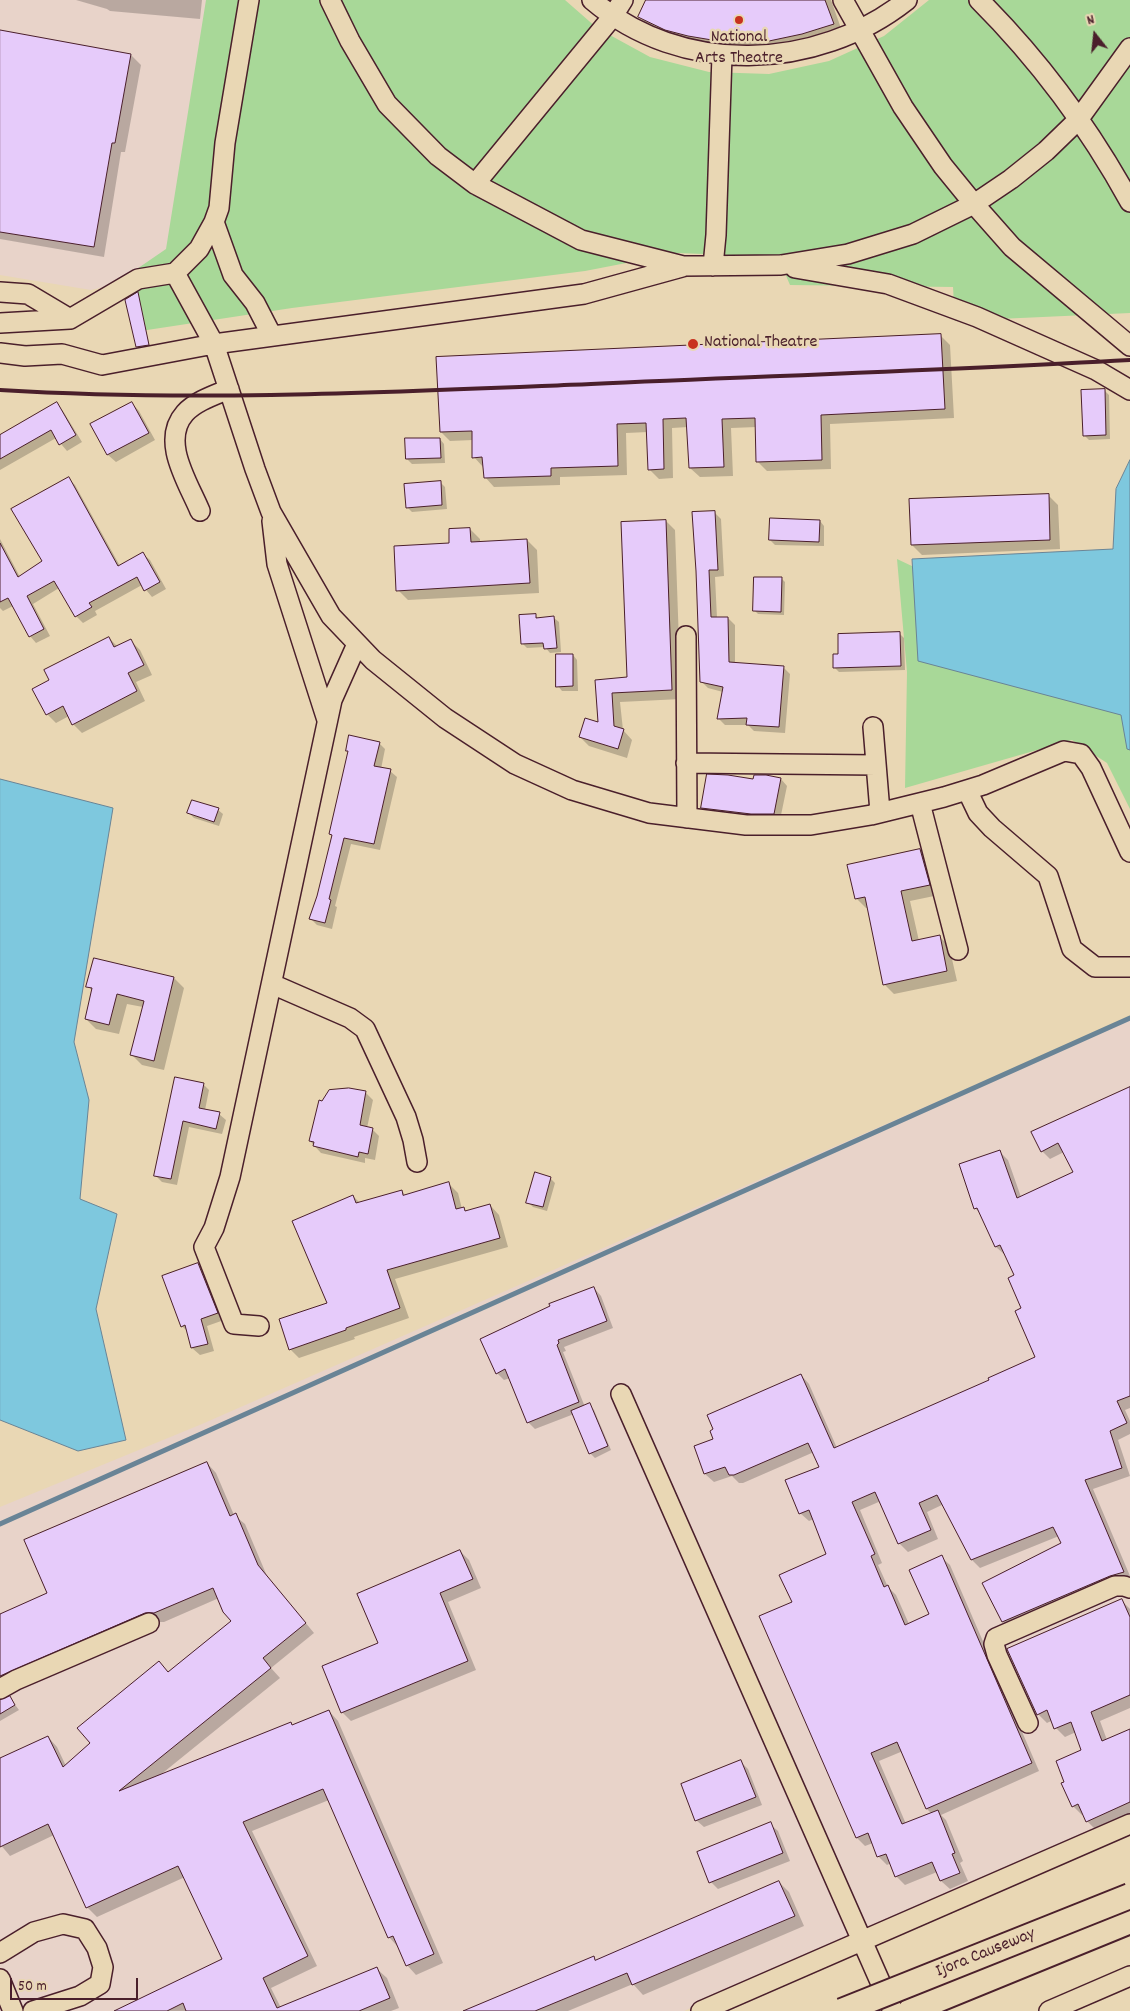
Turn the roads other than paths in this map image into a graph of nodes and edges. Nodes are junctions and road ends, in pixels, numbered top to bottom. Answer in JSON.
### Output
{"nodes":[{"id":1,"x":249,"y":0,"type":"edge"},
{"id":2,"x":330,"y":0,"type":"edge"},
{"id":3,"x":592,"y":0,"type":"edge"},
{"id":4,"x":843,"y":0,"type":"edge"},
{"id":5,"x":907,"y":0,"type":"edge"},
{"id":6,"x":979,"y":0,"type":"edge"},
{"id":7,"x":618,"y":8,"type":"edge"},
{"id":8,"x":860,"y":30,"type":"junction"},
{"id":9,"x":1130,"y":48,"type":"edge"},
{"id":10,"x":722,"y":55,"type":"junction"},
{"id":11,"x":1078,"y":120,"type":"junction"},
{"id":12,"x":475,"y":184,"type":"junction"},
{"id":13,"x":1130,"y":202,"type":"edge"},
{"id":14,"x":974,"y":204,"type":"junction"},
{"id":15,"x":214,"y":222,"type":"junction"},
{"id":16,"x":781,"y":265,"type":"junction"},
{"id":17,"x":683,"y":266,"type":"junction"},
{"id":18,"x":713,"y":266,"type":"junction"},
{"id":19,"x":174,"y":273,"type":"junction"},
{"id":20,"x":0,"y":292,"type":"edge"},
{"id":21,"x":70,"y":318,"type":"junction"},
{"id":22,"x":0,"y":323,"type":"edge"},
{"id":23,"x":272,"y":336,"type":"junction"},
{"id":24,"x":214,"y":344,"type":"junction"},
{"id":25,"x":1130,"y":346,"type":"edge"},
{"id":26,"x":0,"y":353,"type":"edge"},
{"id":27,"x":62,"y":354,"type":"junction"},
{"id":28,"x":0,"y":366,"type":"edge"},
{"id":29,"x":230,"y":389,"type":"junction"},
{"id":30,"x":1130,"y":390,"type":"edge"},
{"id":31,"x":200,"y":510,"type":"dead end"},
{"id":32,"x":271,"y":512,"type":"junction"},
{"id":33,"x":686,"y":636,"type":"dead end"},
{"id":34,"x":357,"y":644,"type":"junction"},
{"id":35,"x":328,"y":720,"type":"junction"},
{"id":36,"x":873,"y":727,"type":"dead end"},
{"id":37,"x":686,"y":763,"type":"junction"},
{"id":38,"x":876,"y":765,"type":"junction"},
{"id":39,"x":967,"y":790,"type":"junction"},
{"id":40,"x":920,"y":803,"type":"junction"},
{"id":41,"x":880,"y":812,"type":"junction"},
{"id":42,"x":686,"y":818,"type":"junction"},
{"id":43,"x":1130,"y":852,"type":"edge"},
{"id":44,"x":958,"y":950,"type":"dead end"},
{"id":45,"x":1130,"y":967,"type":"edge"},
{"id":46,"x":272,"y":984,"type":"junction"},
{"id":47,"x":416,"y":1162,"type":"dead end"},
{"id":48,"x":259,"y":1326,"type":"dead end"},
{"id":49,"x":621,"y":1394,"type":"dead end"},
{"id":50,"x":1130,"y":1588,"type":"edge"},
{"id":51,"x":149,"y":1623,"type":"dead end"},
{"id":52,"x":0,"y":1689,"type":"edge"},
{"id":53,"x":1028,"y":1723,"type":"dead end"},
{"id":54,"x":1130,"y":1824,"type":"edge"},
{"id":55,"x":1130,"y":1896,"type":"edge"},
{"id":56,"x":1130,"y":1921,"type":"edge"},
{"id":57,"x":863,"y":1940,"type":"junction"},
{"id":58,"x":0,"y":1953,"type":"edge"},
{"id":59,"x":1130,"y":1976,"type":"edge"},
{"id":60,"x":0,"y":1979,"type":"edge"},
{"id":61,"x":13,"y":2011,"type":"edge"},
{"id":62,"x":32,"y":2011,"type":"edge"},
{"id":63,"x":701,"y":2011,"type":"edge"},
{"id":64,"x":842,"y":2011,"type":"edge"},
{"id":65,"x":893,"y":2011,"type":"edge"},
{"id":66,"x":910,"y":2011,"type":"edge"},
{"id":67,"x":1049,"y":2011,"type":"edge"}],
"edges":[{"from":1,"to":15,"type":"street"},
{"from":2,"to":12,"type":"street"},
{"from":3,"to":7,"type":"street"},
{"from":4,"to":8,"type":"street"},
{"from":5,"to":8,"type":"street"},
{"from":6,"to":11,"type":"street"},
{"from":7,"to":10,"type":"street"},
{"from":7,"to":12,"type":"street"},
{"from":8,"to":10,"type":"street"},
{"from":8,"to":14,"type":"street"},
{"from":9,"to":11,"type":"street"},
{"from":10,"to":18,"type":"street"},
{"from":11,"to":13,"type":"street"},
{"from":11,"to":14,"type":"street"},
{"from":12,"to":17,"type":"street"},
{"from":14,"to":16,"type":"street"},
{"from":14,"to":25,"type":"street"},
{"from":15,"to":19,"type":"street"},
{"from":15,"to":23,"type":"street"},
{"from":16,"to":18,"type":"street"},
{"from":16,"to":30,"type":"street"},
{"from":17,"to":18,"type":"street"},
{"from":17,"to":23,"type":"street"},
{"from":19,"to":21,"type":"street"},
{"from":19,"to":24,"type":"street"},
{"from":20,"to":21,"type":"street"},
{"from":21,"to":22,"type":"street"},
{"from":23,"to":24,"type":"street"},
{"from":24,"to":27,"type":"street"},
{"from":24,"to":29,"type":"street"},
{"from":26,"to":27,"type":"street"},
{"from":27,"to":28,"type":"street"},
{"from":29,"to":31,"type":"street"},
{"from":29,"to":32,"type":"street"},
{"from":32,"to":34,"type":"street"},
{"from":32,"to":35,"type":"street"},
{"from":33,"to":37,"type":"street"},
{"from":34,"to":35,"type":"street"},
{"from":34,"to":42,"type":"street"},
{"from":35,"to":46,"type":"street"},
{"from":36,"to":38,"type":"street"},
{"from":37,"to":38,"type":"street"},
{"from":37,"to":42,"type":"street"},
{"from":38,"to":41,"type":"street"},
{"from":39,"to":40,"type":"street"},
{"from":39,"to":43,"type":"street"},
{"from":39,"to":45,"type":"street"},
{"from":40,"to":41,"type":"street"},
{"from":40,"to":44,"type":"street"},
{"from":41,"to":42,"type":"street"},
{"from":46,"to":47,"type":"street"},
{"from":46,"to":48,"type":"street"},
{"from":49,"to":57,"type":"street"},
{"from":50,"to":53,"type":"street"},
{"from":51,"to":52,"type":"street"},
{"from":54,"to":57,"type":"street"},
{"from":55,"to":64,"type":"main road","name":"Ijora Causeway","bridge":true},
{"from":56,"to":66,"type":"main road","name":"Ijora Causeway"},
{"from":57,"to":63,"type":"street"},
{"from":57,"to":65,"type":"street"},
{"from":58,"to":62,"type":"street"},
{"from":59,"to":67,"type":"street"},
{"from":60,"to":61,"type":"street"}]}
